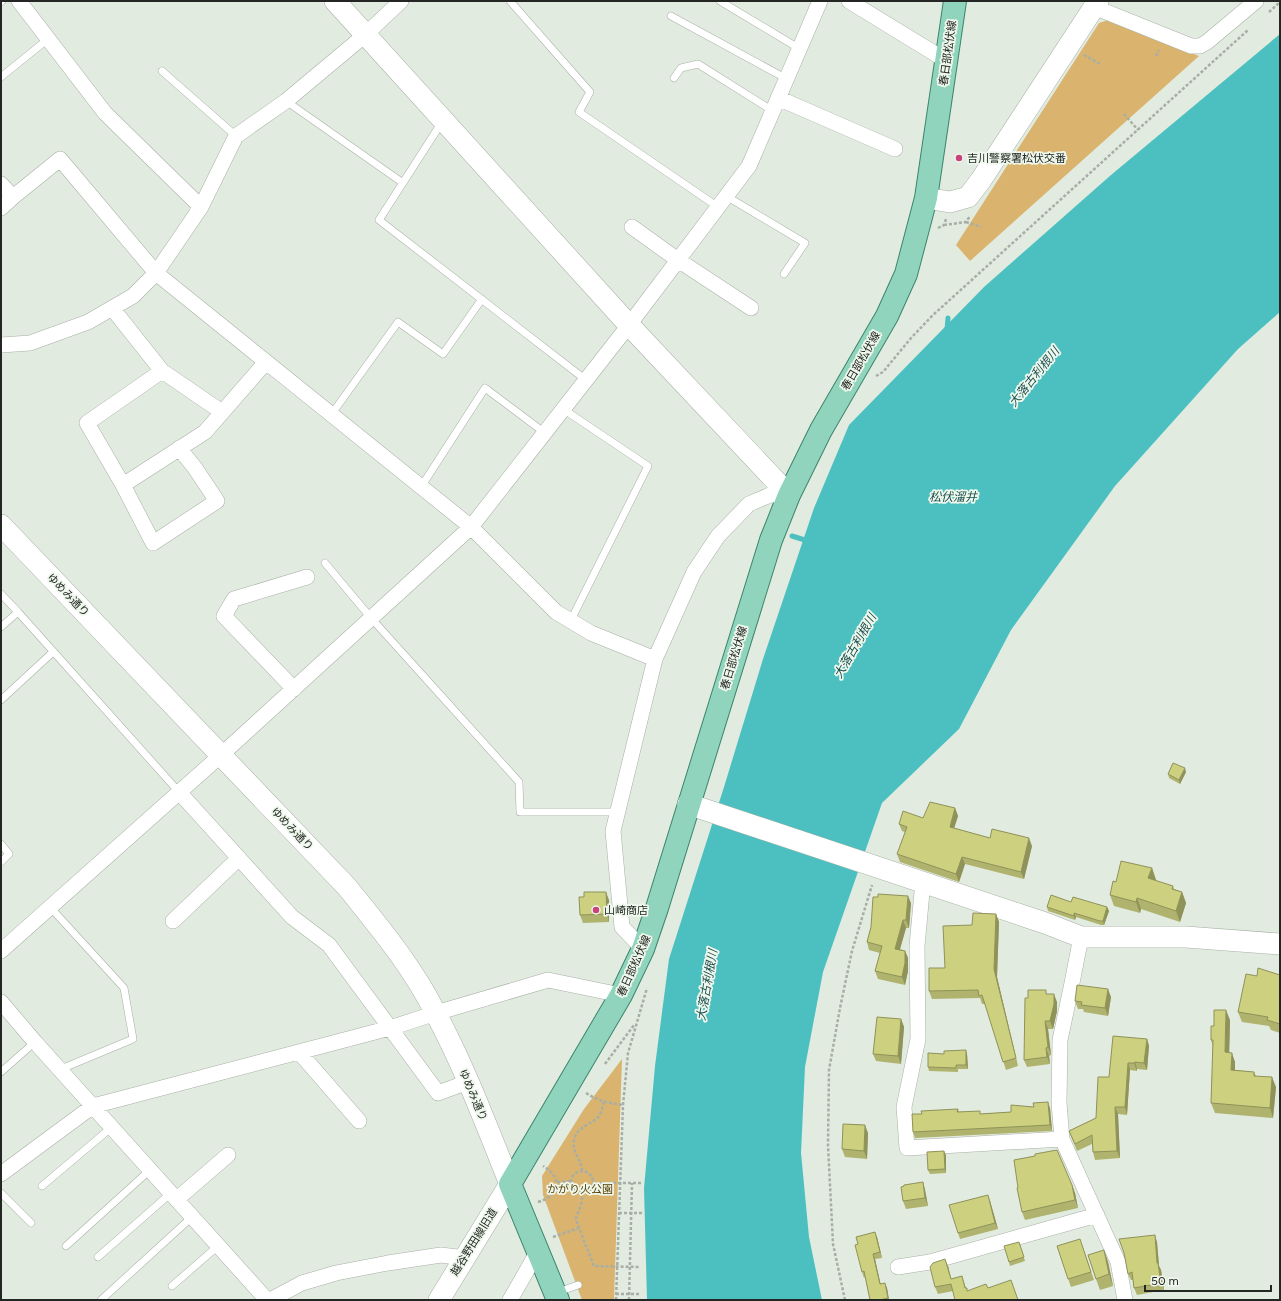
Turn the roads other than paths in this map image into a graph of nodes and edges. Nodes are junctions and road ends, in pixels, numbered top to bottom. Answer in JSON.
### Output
{"nodes":[{"id":1,"x":19,"y":1,"type":"edge"},
{"id":2,"x":335,"y":1,"type":"edge"},
{"id":3,"x":401,"y":1,"type":"edge"},
{"id":4,"x":510,"y":1,"type":"edge"},
{"id":5,"x":720,"y":1,"type":"edge"},
{"id":6,"x":820,"y":1,"type":"edge"},
{"id":7,"x":849,"y":1,"type":"edge"},
{"id":8,"x":955,"y":1,"type":"edge"},
{"id":9,"x":1256,"y":1,"type":"edge"},
{"id":10,"x":1096,"y":4,"type":"edge"},
{"id":11,"x":671,"y":16,"type":"dead end"},
{"id":12,"x":365,"y":35,"type":"junction"},
{"id":13,"x":48,"y":39,"type":"junction"},
{"id":14,"x":800,"y":49,"type":"junction"},
{"id":15,"x":947,"y":61,"type":"junction"},
{"id":16,"x":162,"y":71,"type":"dead end"},
{"id":17,"x":1,"y":77,"type":"edge"},
{"id":18,"x":674,"y":78,"type":"dead end"},
{"id":19,"x":787,"y":79,"type":"junction"},
{"id":20,"x":286,"y":101,"type":"junction"},
{"id":21,"x":776,"y":104,"type":"junction"},
{"id":22,"x":444,"y":119,"type":"junction"},
{"id":23,"x":236,"y":136,"type":"junction"},
{"id":24,"x":895,"y":149,"type":"dead end"},
{"id":25,"x":403,"y":183,"type":"junction"},
{"id":26,"x":1,"y":184,"type":"edge"},
{"id":27,"x":13,"y":197,"type":"junction"},
{"id":28,"x":926,"y":198,"type":"junction"},
{"id":29,"x":722,"y":202,"type":"junction"},
{"id":30,"x":201,"y":207,"type":"junction"},
{"id":31,"x":1,"y":208,"type":"edge"},
{"id":32,"x":632,"y":227,"type":"dead end"},
{"id":33,"x":678,"y":260,"type":"junction"},
{"id":34,"x":156,"y":273,"type":"junction"},
{"id":35,"x":784,"y":274,"type":"dead end"},
{"id":36,"x":482,"y":299,"type":"junction"},
{"id":37,"x":112,"y":308,"type":"junction"},
{"id":38,"x":751,"y":308,"type":"dead end"},
{"id":39,"x":629,"y":325,"type":"junction"},
{"id":40,"x":1,"y":345,"type":"edge"},
{"id":41,"x":266,"y":362,"type":"junction"},
{"id":42,"x":162,"y":371,"type":"junction"},
{"id":43,"x":586,"y":380,"type":"junction"},
{"id":44,"x":563,"y":409,"type":"junction"},
{"id":45,"x":222,"y":412,"type":"junction"},
{"id":46,"x":332,"y":415,"type":"junction"},
{"id":47,"x":545,"y":433,"type":"junction"},
{"id":48,"x":180,"y":448,"type":"junction"},
{"id":49,"x":123,"y":485,"type":"junction"},
{"id":50,"x":421,"y":487,"type":"junction"},
{"id":51,"x":789,"y":495,"type":"junction"},
{"id":52,"x":1,"y":525,"type":"edge"},
{"id":53,"x":471,"y":527,"type":"junction"},
{"id":54,"x":325,"y":563,"type":"dead end"},
{"id":55,"x":307,"y":577,"type":"dead end"},
{"id":56,"x":1,"y":594,"type":"edge"},
{"id":57,"x":18,"y":612,"type":"junction"},
{"id":58,"x":371,"y":618,"type":"junction"},
{"id":59,"x":571,"y":620,"type":"junction"},
{"id":60,"x":1,"y":627,"type":"edge"},
{"id":61,"x":53,"y":652,"type":"junction"},
{"id":62,"x":655,"y":659,"type":"junction"},
{"id":63,"x":294,"y":689,"type":"junction"},
{"id":64,"x":1,"y":700,"type":"edge"},
{"id":65,"x":221,"y":755,"type":"junction"},
{"id":66,"x":179,"y":792,"type":"junction"},
{"id":67,"x":696,"y":807,"type":"junction"},
{"id":68,"x":617,"y":812,"type":"junction"},
{"id":69,"x":1,"y":844,"type":"edge"},
{"id":70,"x":239,"y":858,"type":"junction"},
{"id":71,"x":1,"y":862,"type":"edge"},
{"id":72,"x":924,"y":883,"type":"junction"},
{"id":73,"x":50,"y":907,"type":"junction"},
{"id":74,"x":173,"y":921,"type":"dead end"},
{"id":75,"x":1081,"y":936,"type":"junction"},
{"id":76,"x":1280,"y":944,"type":"edge"},
{"id":77,"x":643,"y":949,"type":"junction"},
{"id":78,"x":1,"y":950,"type":"edge"},
{"id":79,"x":621,"y":995,"type":"junction"},
{"id":80,"x":3,"y":1009,"type":"edge"},
{"id":81,"x":436,"y":1013,"type":"junction"},
{"id":82,"x":390,"y":1028,"type":"junction"},
{"id":83,"x":35,"y":1042,"type":"junction"},
{"id":84,"x":299,"y":1052,"type":"junction"},
{"id":85,"x":61,"y":1069,"type":"junction"},
{"id":86,"x":1,"y":1072,"type":"edge"},
{"id":87,"x":468,"y":1082,"type":"junction"},
{"id":88,"x":93,"y":1106,"type":"junction"},
{"id":89,"x":359,"y":1120,"type":"dead end"},
{"id":90,"x":112,"y":1126,"type":"junction"},
{"id":91,"x":1062,"y":1139,"type":"junction"},
{"id":92,"x":228,"y":1155,"type":"dead end"},
{"id":93,"x":150,"y":1170,"type":"junction"},
{"id":94,"x":1,"y":1174,"type":"edge"},
{"id":95,"x":510,"y":1184,"type":"junction"},
{"id":96,"x":42,"y":1186,"type":"dead end"},
{"id":97,"x":1,"y":1193,"type":"edge"},
{"id":98,"x":174,"y":1196,"type":"junction"},
{"id":99,"x":1096,"y":1215,"type":"junction"},
{"id":100,"x":192,"y":1217,"type":"junction"},
{"id":101,"x":30,"y":1223,"type":"dead end"},
{"id":102,"x":544,"y":1244,"type":"junction"},
{"id":103,"x":66,"y":1246,"type":"dead end"},
{"id":104,"x":218,"y":1246,"type":"junction"},
{"id":105,"x":98,"y":1257,"type":"dead end"},
{"id":106,"x":465,"y":1258,"type":"junction"},
{"id":107,"x":898,"y":1267,"type":"dead end"},
{"id":108,"x":578,"y":1285,"type":"dead end"},
{"id":109,"x":172,"y":1286,"type":"dead end"},
{"id":110,"x":557,"y":1297,"type":"edge"},
{"id":111,"x":101,"y":1300,"type":"edge"},
{"id":112,"x":267,"y":1300,"type":"edge"},
{"id":113,"x":270,"y":1300,"type":"edge"},
{"id":114,"x":439,"y":1300,"type":"edge"},
{"id":115,"x":510,"y":1300,"type":"edge"},
{"id":116,"x":1125,"y":1300,"type":"edge"}],
"edges":[{"from":1,"to":13,"type":"street"},
{"from":2,"to":12,"type":"street"},
{"from":3,"to":12,"type":"street"},
{"from":4,"to":29,"type":"lane"},
{"from":5,"to":14,"type":"lane"},
{"from":6,"to":14,"type":"street"},
{"from":7,"to":15,"type":"street"},
{"from":8,"to":15,"type":"main road","name":"春日部松伏線"},
{"from":9,"to":10,"type":"street"},
{"from":10,"to":28,"type":"street"},
{"from":11,"to":19,"type":"lane"},
{"from":12,"to":20,"type":"street"},
{"from":12,"to":22,"type":"street"},
{"from":13,"to":17,"type":"lane"},
{"from":13,"to":30,"type":"street"},
{"from":14,"to":19,"type":"street"},
{"from":15,"to":28,"type":"main road","name":"春日部松伏線"},
{"from":16,"to":23,"type":"lane"},
{"from":18,"to":21,"type":"lane"},
{"from":19,"to":21,"type":"street"},
{"from":20,"to":23,"type":"street"},
{"from":20,"to":25,"type":"lane"},
{"from":21,"to":24,"type":"street"},
{"from":21,"to":29,"type":"street"},
{"from":22,"to":25,"type":"lane"},
{"from":22,"to":39,"type":"street"},
{"from":23,"to":30,"type":"street"},
{"from":25,"to":36,"type":"lane"},
{"from":26,"to":27,"type":"street"},
{"from":27,"to":31,"type":"street"},
{"from":27,"to":34,"type":"street"},
{"from":28,"to":51,"type":"main road","name":"春日部松伏線"},
{"from":29,"to":33,"type":"street"},
{"from":29,"to":35,"type":"lane"},
{"from":30,"to":34,"type":"street"},
{"from":32,"to":33,"type":"street"},
{"from":33,"to":38,"type":"street"},
{"from":33,"to":39,"type":"street"},
{"from":34,"to":37,"type":"street"},
{"from":34,"to":41,"type":"street"},
{"from":36,"to":43,"type":"lane"},
{"from":36,"to":46,"type":"lane"},
{"from":37,"to":40,"type":"street"},
{"from":37,"to":42,"type":"street"},
{"from":39,"to":43,"type":"street"},
{"from":39,"to":51,"type":"street"},
{"from":41,"to":45,"type":"street"},
{"from":41,"to":46,"type":"street"},
{"from":42,"to":45,"type":"street"},
{"from":42,"to":49,"type":"street"},
{"from":43,"to":44,"type":"street"},
{"from":44,"to":47,"type":"street"},
{"from":44,"to":59,"type":"lane"},
{"from":45,"to":48,"type":"street"},
{"from":46,"to":50,"type":"street"},
{"from":47,"to":50,"type":"lane"},
{"from":47,"to":53,"type":"street"},
{"from":48,"to":49,"type":"street"},
{"from":48,"to":49,"type":"street"},
{"from":50,"to":53,"type":"street"},
{"from":51,"to":62,"type":"street"},
{"from":51,"to":67,"type":"main road","name":"春日部松伏線"},
{"from":52,"to":65,"type":"street","name":"ゆめみ通り"},
{"from":53,"to":58,"type":"street"},
{"from":53,"to":59,"type":"street"},
{"from":54,"to":58,"type":"lane"},
{"from":55,"to":63,"type":"street"},
{"from":56,"to":57,"type":"lane"},
{"from":57,"to":60,"type":"lane"},
{"from":57,"to":61,"type":"lane"},
{"from":58,"to":63,"type":"street"},
{"from":58,"to":68,"type":"lane"},
{"from":59,"to":62,"type":"street"},
{"from":61,"to":64,"type":"lane"},
{"from":61,"to":66,"type":"lane"},
{"from":62,"to":68,"type":"street"},
{"from":63,"to":65,"type":"street"},
{"from":65,"to":66,"type":"street"},
{"from":65,"to":81,"type":"street","name":"ゆめみ通り"},
{"from":66,"to":70,"type":"street"},
{"from":66,"to":73,"type":"street"},
{"from":67,"to":72,"type":"street"},
{"from":67,"to":77,"type":"main road","name":"春日部松伏線"},
{"from":68,"to":77,"type":"street"},
{"from":69,"to":71,"type":"lane"},
{"from":70,"to":74,"type":"street"},
{"from":70,"to":82,"type":"street"},
{"from":72,"to":75,"type":"street"},
{"from":72,"to":91,"type":"street"},
{"from":73,"to":78,"type":"street"},
{"from":73,"to":85,"type":"lane"},
{"from":75,"to":76,"type":"street"},
{"from":75,"to":91,"type":"street"},
{"from":77,"to":79,"type":"main road","name":"春日部松伏線"},
{"from":79,"to":81,"type":"street"},
{"from":79,"to":95,"type":"main road","name":"春日部松伏線"},
{"from":80,"to":83,"type":"street"},
{"from":81,"to":82,"type":"street"},
{"from":81,"to":87,"type":"street","name":"ゆめみ通り"},
{"from":82,"to":84,"type":"street"},
{"from":82,"to":87,"type":"street"},
{"from":83,"to":85,"type":"street"},
{"from":83,"to":86,"type":"lane"},
{"from":84,"to":88,"type":"street"},
{"from":84,"to":89,"type":"street"},
{"from":85,"to":88,"type":"street"},
{"from":87,"to":95,"type":"street","name":"ゆめみ通り"},
{"from":88,"to":90,"type":"street"},
{"from":88,"to":94,"type":"street"},
{"from":90,"to":93,"type":"street"},
{"from":90,"to":96,"type":"lane"},
{"from":91,"to":99,"type":"street"},
{"from":92,"to":98,"type":"street"},
{"from":93,"to":98,"type":"street"},
{"from":93,"to":103,"type":"lane"},
{"from":95,"to":102,"type":"main road"},
{"from":95,"to":106,"type":"street","name":"越谷野田線旧道"},
{"from":97,"to":101,"type":"lane"},
{"from":98,"to":100,"type":"street"},
{"from":98,"to":105,"type":"lane"},
{"from":99,"to":107,"type":"street"},
{"from":99,"to":116,"type":"street"},
{"from":100,"to":104,"type":"street"},
{"from":100,"to":111,"type":"lane"},
{"from":102,"to":110,"type":"main road"},
{"from":102,"to":115,"type":"street"},
{"from":104,"to":109,"type":"lane"},
{"from":104,"to":112,"type":"street"},
{"from":106,"to":113,"type":"street"},
{"from":106,"to":114,"type":"street","name":"越谷野田線旧道"},
{"from":108,"to":110,"type":"lane"}]}
